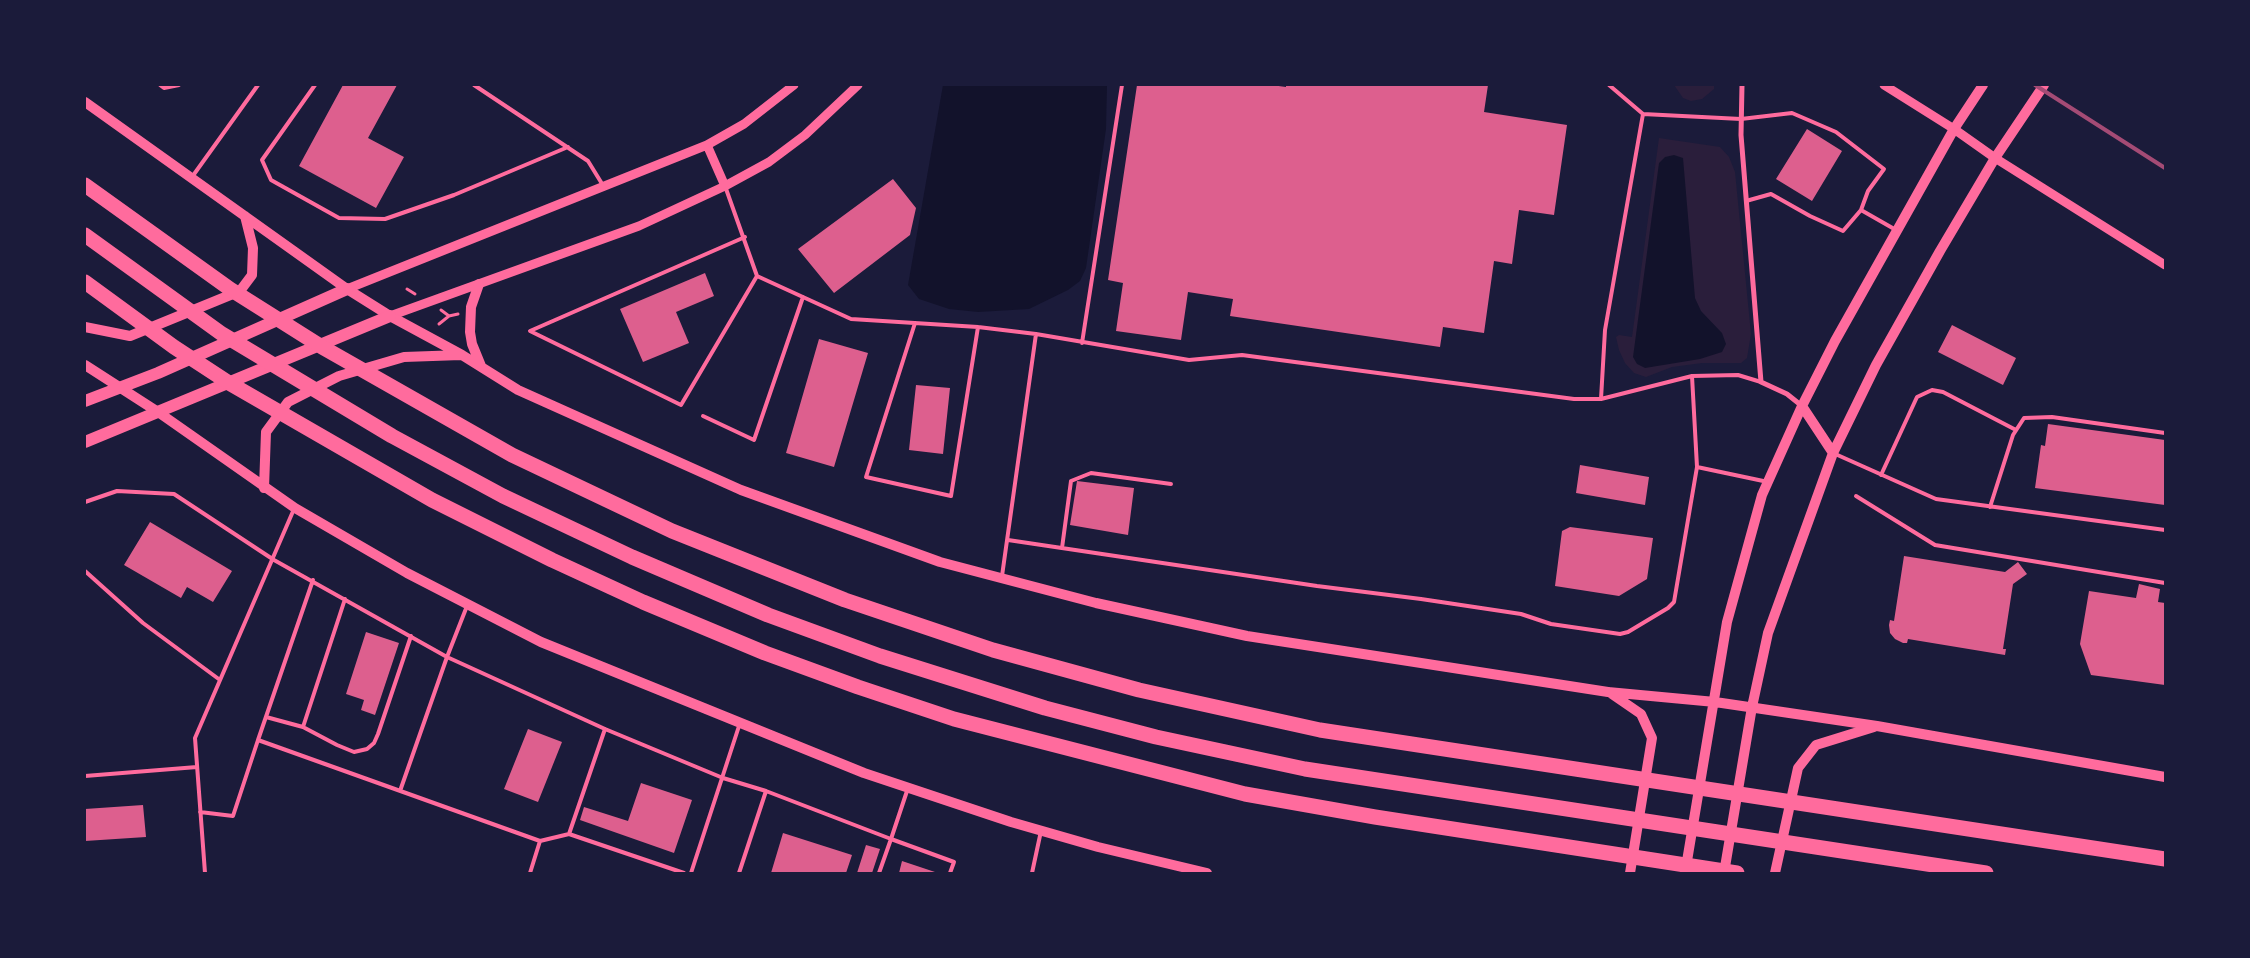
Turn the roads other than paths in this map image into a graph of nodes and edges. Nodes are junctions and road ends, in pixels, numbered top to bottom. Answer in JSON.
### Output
{"nodes":[{"id":1,"x":160,"y":85,"type":"edge"},
{"id":2,"x":179,"y":85,"type":"edge"},
{"id":3,"x":258,"y":85,"type":"edge"},
{"id":4,"x":315,"y":85,"type":"edge"},
{"id":5,"x":474,"y":85,"type":"edge"},
{"id":6,"x":794,"y":85,"type":"edge"},
{"id":7,"x":858,"y":85,"type":"edge"},
{"id":8,"x":1122,"y":85,"type":"edge"},
{"id":9,"x":1609,"y":85,"type":"edge"},
{"id":10,"x":1742,"y":85,"type":"edge"},
{"id":11,"x":1884,"y":85,"type":"edge"},
{"id":12,"x":1983,"y":85,"type":"edge"},
{"id":13,"x":2044,"y":85,"type":"edge"},
{"id":14,"x":85,"y":102,"type":"edge"},
{"id":15,"x":1643,"y":114,"type":"junction"},
{"id":16,"x":1741,"y":119,"type":"junction"},
{"id":17,"x":1954,"y":129,"type":"junction"},
{"id":18,"x":707,"y":145,"type":"junction"},
{"id":19,"x":568,"y":148,"type":"junction"},
{"id":20,"x":1995,"y":158,"type":"junction"},
{"id":21,"x":191,"y":178,"type":"junction"},
{"id":22,"x":85,"y":185,"type":"edge"},
{"id":23,"x":726,"y":186,"type":"junction"},
{"id":24,"x":604,"y":187,"type":"junction"},
{"id":25,"x":1746,"y":201,"type":"junction"},
{"id":26,"x":1861,"y":210,"type":"junction"},
{"id":27,"x":245,"y":216,"type":"junction"},
{"id":28,"x":1897,"y":231,"type":"junction"},
{"id":29,"x":85,"y":235,"type":"edge"},
{"id":30,"x":745,"y":237,"type":"junction"},
{"id":31,"x":2165,"y":265,"type":"edge"},
{"id":32,"x":757,"y":276,"type":"junction"},
{"id":33,"x":86,"y":283,"type":"edge"},
{"id":34,"x":479,"y":284,"type":"junction"},
{"id":35,"x":347,"y":289,"type":"junction"},
{"id":36,"x":803,"y":297,"type":"junction"},
{"id":37,"x":390,"y":316,"type":"junction"},
{"id":38,"x":915,"y":323,"type":"junction"},
{"id":39,"x":85,"y":327,"type":"edge"},
{"id":40,"x":978,"y":327,"type":"junction"},
{"id":41,"x":1036,"y":334,"type":"junction"},
{"id":42,"x":1082,"y":343,"type":"junction"},
{"id":43,"x":462,"y":355,"type":"junction"},
{"id":44,"x":85,"y":365,"type":"edge"},
{"id":45,"x":481,"y":367,"type":"junction"},
{"id":46,"x":1692,"y":376,"type":"junction"},
{"id":47,"x":1761,"y":382,"type":"junction"},
{"id":48,"x":119,"y":388,"type":"junction"},
{"id":49,"x":1601,"y":399,"type":"junction"},
{"id":50,"x":85,"y":401,"type":"edge"},
{"id":51,"x":1802,"y":406,"type":"junction"},
{"id":52,"x":158,"y":412,"type":"junction"},
{"id":53,"x":703,"y":416,"type":"dead end"},
{"id":54,"x":2016,"y":430,"type":"junction"},
{"id":55,"x":2165,"y":433,"type":"edge"},
{"id":56,"x":85,"y":442,"type":"edge"},
{"id":57,"x":1833,"y":453,"type":"junction"},
{"id":58,"x":1697,"y":467,"type":"junction"},
{"id":59,"x":1881,"y":475,"type":"junction"},
{"id":60,"x":1768,"y":482,"type":"junction"},
{"id":61,"x":1170,"y":484,"type":"dead end"},
{"id":62,"x":264,"y":488,"type":"junction"},
{"id":63,"x":1856,"y":496,"type":"dead end"},
{"id":64,"x":85,"y":502,"type":"edge"},
{"id":65,"x":1990,"y":507,"type":"junction"},
{"id":66,"x":295,"y":508,"type":"junction"},
{"id":67,"x":2165,"y":530,"type":"edge"},
{"id":68,"x":1008,"y":540,"type":"junction"},
{"id":69,"x":1062,"y":548,"type":"junction"},
{"id":70,"x":274,"y":560,"type":"junction"},
{"id":71,"x":85,"y":571,"type":"edge"},
{"id":72,"x":1002,"y":578,"type":"junction"},
{"id":73,"x":312,"y":580,"type":"junction"},
{"id":74,"x":2165,"y":583,"type":"edge"},
{"id":75,"x":345,"y":599,"type":"junction"},
{"id":76,"x":468,"y":604,"type":"junction"},
{"id":77,"x":411,"y":636,"type":"junction"},
{"id":78,"x":448,"y":657,"type":"junction"},
{"id":79,"x":220,"y":680,"type":"junction"},
{"id":80,"x":1608,"y":692,"type":"junction"},
{"id":81,"x":1715,"y":702,"type":"junction"},
{"id":82,"x":1752,"y":707,"type":"junction"},
{"id":83,"x":266,"y":717,"type":"junction"},
{"id":84,"x":740,"y":724,"type":"junction"},
{"id":85,"x":1877,"y":726,"type":"junction"},
{"id":86,"x":303,"y":727,"type":"junction"},
{"id":87,"x":605,"y":729,"type":"junction"},
{"id":88,"x":258,"y":740,"type":"junction"},
{"id":89,"x":197,"y":767,"type":"junction"},
{"id":90,"x":85,"y":776,"type":"edge"},
{"id":91,"x":2165,"y":777,"type":"edge"},
{"id":92,"x":723,"y":778,"type":"junction"},
{"id":93,"x":908,"y":787,"type":"junction"},
{"id":94,"x":400,"y":791,"type":"junction"},
{"id":95,"x":766,"y":791,"type":"junction"},
{"id":96,"x":200,"y":812,"type":"junction"},
{"id":97,"x":1042,"y":830,"type":"junction"},
{"id":98,"x":569,"y":834,"type":"junction"},
{"id":99,"x":891,"y":839,"type":"junction"},
{"id":100,"x":540,"y":841,"type":"junction"},
{"id":101,"x":2165,"y":859,"type":"edge"},
{"id":102,"x":205,"y":873,"type":"edge"},
{"id":103,"x":530,"y":873,"type":"edge"},
{"id":104,"x":684,"y":873,"type":"edge"},
{"id":105,"x":691,"y":873,"type":"edge"},
{"id":106,"x":739,"y":873,"type":"edge"},
{"id":107,"x":879,"y":873,"type":"edge"},
{"id":108,"x":950,"y":873,"type":"edge"},
{"id":109,"x":1032,"y":873,"type":"edge"},
{"id":110,"x":1207,"y":873,"type":"edge"},
{"id":111,"x":1630,"y":873,"type":"edge"},
{"id":112,"x":1685,"y":873,"type":"edge"},
{"id":113,"x":1724,"y":873,"type":"edge"},
{"id":114,"x":1737,"y":873,"type":"edge"},
{"id":115,"x":1775,"y":873,"type":"edge"},
{"id":116,"x":1986,"y":873,"type":"edge"}],
"edges":[{"from":1,"to":2,"type":"lane"},
{"from":3,"to":21,"type":"lane"},
{"from":4,"to":19,"type":"lane"},
{"from":5,"to":19,"type":"lane"},
{"from":6,"to":18,"type":"street"},
{"from":7,"to":23,"type":"street"},
{"from":8,"to":42,"type":"lane"},
{"from":9,"to":15,"type":"lane"},
{"from":10,"to":16,"type":"street"},
{"from":11,"to":17,"type":"street"},
{"from":12,"to":17,"type":"main road"},
{"from":13,"to":20,"type":"main road"},
{"from":14,"to":21,"type":"main road"},
{"from":15,"to":16,"type":"lane"},
{"from":15,"to":49,"type":"lane"},
{"from":16,"to":25,"type":"street"},
{"from":16,"to":26,"type":"lane"},
{"from":17,"to":20,"type":"street"},
{"from":17,"to":28,"type":"main road"},
{"from":18,"to":23,"type":"street"},
{"from":18,"to":24,"type":"street"},
{"from":19,"to":24,"type":"lane"},
{"from":20,"to":31,"type":"street"},
{"from":20,"to":57,"type":"main road"},
{"from":21,"to":27,"type":"main road"},
{"from":22,"to":101,"type":"highway"},
{"from":23,"to":30,"type":"lane"},
{"from":23,"to":34,"type":"street"},
{"from":24,"to":35,"type":"street"},
{"from":25,"to":26,"type":"lane"},
{"from":25,"to":47,"type":"street"},
{"from":26,"to":28,"type":"lane"},
{"from":27,"to":35,"type":"main road"},
{"from":27,"to":39,"type":"main road"},
{"from":28,"to":51,"type":"main road"},
{"from":29,"to":116,"type":"highway"},
{"from":30,"to":32,"type":"lane"},
{"from":30,"to":32,"type":"lane"},
{"from":32,"to":36,"type":"lane"},
{"from":33,"to":114,"type":"highway"},
{"from":34,"to":37,"type":"street"},
{"from":34,"to":45,"type":"main road"},
{"from":35,"to":37,"type":"main road"},
{"from":35,"to":48,"type":"main road"},
{"from":36,"to":38,"type":"lane"},
{"from":36,"to":53,"type":"lane"},
{"from":37,"to":43,"type":"main road"},
{"from":37,"to":52,"type":"main road"},
{"from":38,"to":40,"type":"lane"},
{"from":38,"to":40,"type":"lane"},
{"from":40,"to":41,"type":"lane"},
{"from":41,"to":42,"type":"lane"},
{"from":41,"to":68,"type":"lane"},
{"from":42,"to":49,"type":"lane"},
{"from":43,"to":45,"type":"main road"},
{"from":43,"to":62,"type":"main road"},
{"from":44,"to":48,"type":"main road"},
{"from":45,"to":72,"type":"main road"},
{"from":46,"to":47,"type":"lane"},
{"from":46,"to":49,"type":"lane"},
{"from":46,"to":58,"type":"lane"},
{"from":47,"to":51,"type":"street"},
{"from":48,"to":50,"type":"main road"},
{"from":48,"to":52,"type":"main road"},
{"from":51,"to":57,"type":"main road"},
{"from":51,"to":60,"type":"main road"},
{"from":52,"to":56,"type":"main road"},
{"from":52,"to":62,"type":"main road"},
{"from":54,"to":55,"type":"lane"},
{"from":54,"to":59,"type":"lane"},
{"from":54,"to":65,"type":"lane"},
{"from":57,"to":59,"type":"lane"},
{"from":57,"to":82,"type":"main road"},
{"from":58,"to":60,"type":"lane"},
{"from":58,"to":69,"type":"lane"},
{"from":59,"to":65,"type":"lane"},
{"from":60,"to":81,"type":"main road"},
{"from":61,"to":69,"type":"lane"},
{"from":62,"to":66,"type":"main road"},
{"from":63,"to":74,"type":"lane"},
{"from":64,"to":70,"type":"lane"},
{"from":65,"to":67,"type":"lane"},
{"from":66,"to":70,"type":"lane"},
{"from":66,"to":76,"type":"main road"},
{"from":68,"to":69,"type":"lane"},
{"from":68,"to":72,"type":"lane"},
{"from":70,"to":73,"type":"lane"},
{"from":70,"to":79,"type":"lane"},
{"from":71,"to":79,"type":"lane"},
{"from":72,"to":80,"type":"main road"},
{"from":73,"to":75,"type":"lane"},
{"from":73,"to":83,"type":"lane"},
{"from":75,"to":77,"type":"lane"},
{"from":75,"to":86,"type":"lane"},
{"from":76,"to":78,"type":"lane"},
{"from":76,"to":84,"type":"main road"},
{"from":77,"to":78,"type":"lane"},
{"from":77,"to":86,"type":"lane"},
{"from":78,"to":87,"type":"lane"},
{"from":78,"to":94,"type":"lane"},
{"from":79,"to":89,"type":"lane"},
{"from":80,"to":81,"type":"main road"},
{"from":80,"to":111,"type":"main road"},
{"from":81,"to":82,"type":"main road"},
{"from":81,"to":112,"type":"main road"},
{"from":82,"to":85,"type":"main road"},
{"from":82,"to":113,"type":"main road"},
{"from":83,"to":86,"type":"lane"},
{"from":83,"to":88,"type":"lane"},
{"from":84,"to":92,"type":"lane"},
{"from":84,"to":93,"type":"main road"},
{"from":85,"to":91,"type":"main road"},
{"from":85,"to":115,"type":"main road"},
{"from":87,"to":92,"type":"lane"},
{"from":87,"to":98,"type":"lane"},
{"from":88,"to":94,"type":"lane"},
{"from":88,"to":96,"type":"lane"},
{"from":89,"to":90,"type":"lane"},
{"from":89,"to":96,"type":"lane"},
{"from":92,"to":95,"type":"lane"},
{"from":92,"to":105,"type":"lane"},
{"from":93,"to":97,"type":"main road"},
{"from":93,"to":99,"type":"lane"},
{"from":94,"to":100,"type":"lane"},
{"from":95,"to":99,"type":"lane"},
{"from":95,"to":106,"type":"lane"},
{"from":96,"to":102,"type":"lane"},
{"from":97,"to":109,"type":"lane"},
{"from":97,"to":110,"type":"main road"},
{"from":98,"to":100,"type":"lane"},
{"from":98,"to":104,"type":"lane"},
{"from":99,"to":107,"type":"lane"},
{"from":99,"to":108,"type":"lane"},
{"from":100,"to":103,"type":"lane"}]}
